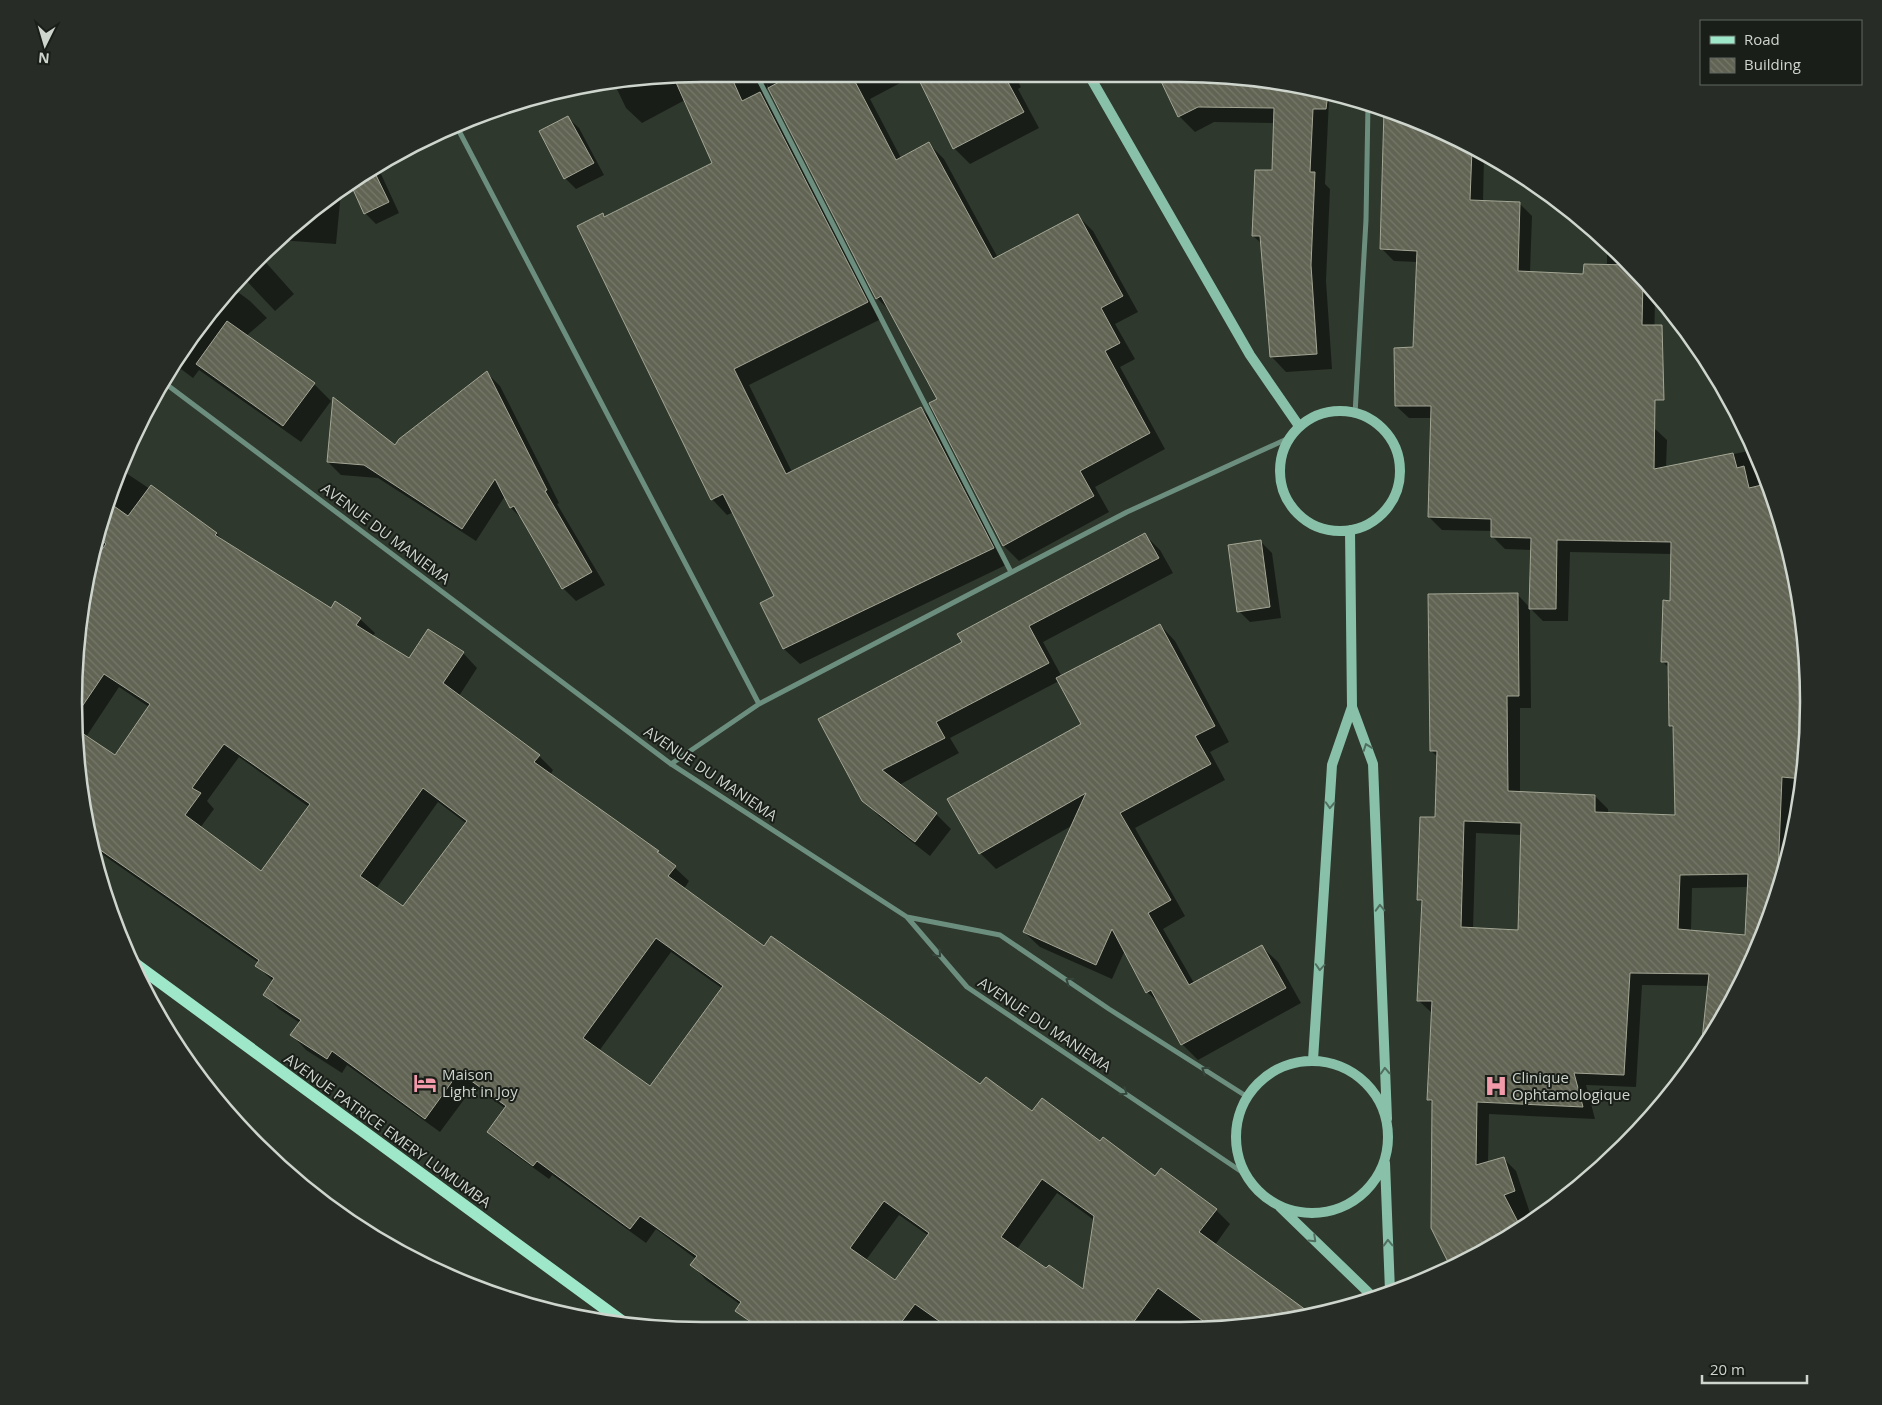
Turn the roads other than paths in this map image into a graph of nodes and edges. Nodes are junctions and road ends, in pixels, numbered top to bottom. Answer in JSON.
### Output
{"nodes":[{"id":1,"x":760,"y":82,"type":"edge"},
{"id":2,"x":1094,"y":82,"type":"edge"},
{"id":3,"x":1368,"y":112,"type":"edge"},
{"id":4,"x":460,"y":132,"type":"edge"},
{"id":5,"x":169,"y":387,"type":"edge"},
{"id":6,"x":1355,"y":414,"type":"junction"},
{"id":7,"x":1298,"y":426,"type":"junction"},
{"id":8,"x":1289,"y":438,"type":"junction"},
{"id":9,"x":1350,"y":530,"type":"junction"},
{"id":10,"x":1011,"y":572,"type":"junction"},
{"id":11,"x":758,"y":704,"type":"junction"},
{"id":12,"x":1352,"y":707,"type":"junction"},
{"id":13,"x":671,"y":764,"type":"junction"},
{"id":14,"x":906,"y":917,"type":"junction"},
{"id":15,"x":143,"y":971,"type":"edge"},
{"id":16,"x":1313,"y":1060,"type":"junction"},
{"id":17,"x":1246,"y":1096,"type":"junction"},
{"id":18,"x":1387,"y":1119,"type":"junction"},
{"id":19,"x":1385,"y":1161,"type":"junction"},
{"id":20,"x":1245,"y":1174,"type":"junction"},
{"id":21,"x":1278,"y":1205,"type":"junction"},
{"id":22,"x":1390,"y":1286,"type":"edge"},
{"id":23,"x":1369,"y":1293,"type":"edge"},
{"id":24,"x":615,"y":1316,"type":"edge"}],
"edges":[{"from":1,"to":10,"type":"street"},
{"from":2,"to":7,"type":"street"},
{"from":3,"to":6,"type":"street"},
{"from":4,"to":11,"type":"street"},
{"from":5,"to":13,"type":"street","name":"AVENUE DU MANIEMA"},
{"from":6,"to":7,"type":"street"},
{"from":6,"to":9,"type":"street"},
{"from":7,"to":8,"type":"street"},
{"from":8,"to":9,"type":"street"},
{"from":8,"to":10,"type":"street"},
{"from":9,"to":12,"type":"street"},
{"from":10,"to":11,"type":"street"},
{"from":11,"to":13,"type":"street"},
{"from":12,"to":16,"type":"street","one_way":true},
{"from":18,"to":12,"type":"street","one_way":true},
{"from":13,"to":14,"type":"street","name":"AVENUE DU MANIEMA"},
{"from":17,"to":14,"type":"street","one_way":true},
{"from":14,"to":20,"type":"street","name":"AVENUE DU MANIEMA","one_way":true},
{"from":15,"to":24,"type":"main road","name":"AVENUE PATRICE EMERY LUMUMBA"},
{"from":16,"to":17,"type":"street"},
{"from":16,"to":18,"type":"street"},
{"from":17,"to":20,"type":"street"},
{"from":18,"to":19,"type":"street"},
{"from":19,"to":21,"type":"street"},
{"from":22,"to":19,"type":"street","one_way":true},
{"from":20,"to":21,"type":"street"},
{"from":21,"to":23,"type":"street","one_way":true}]}
